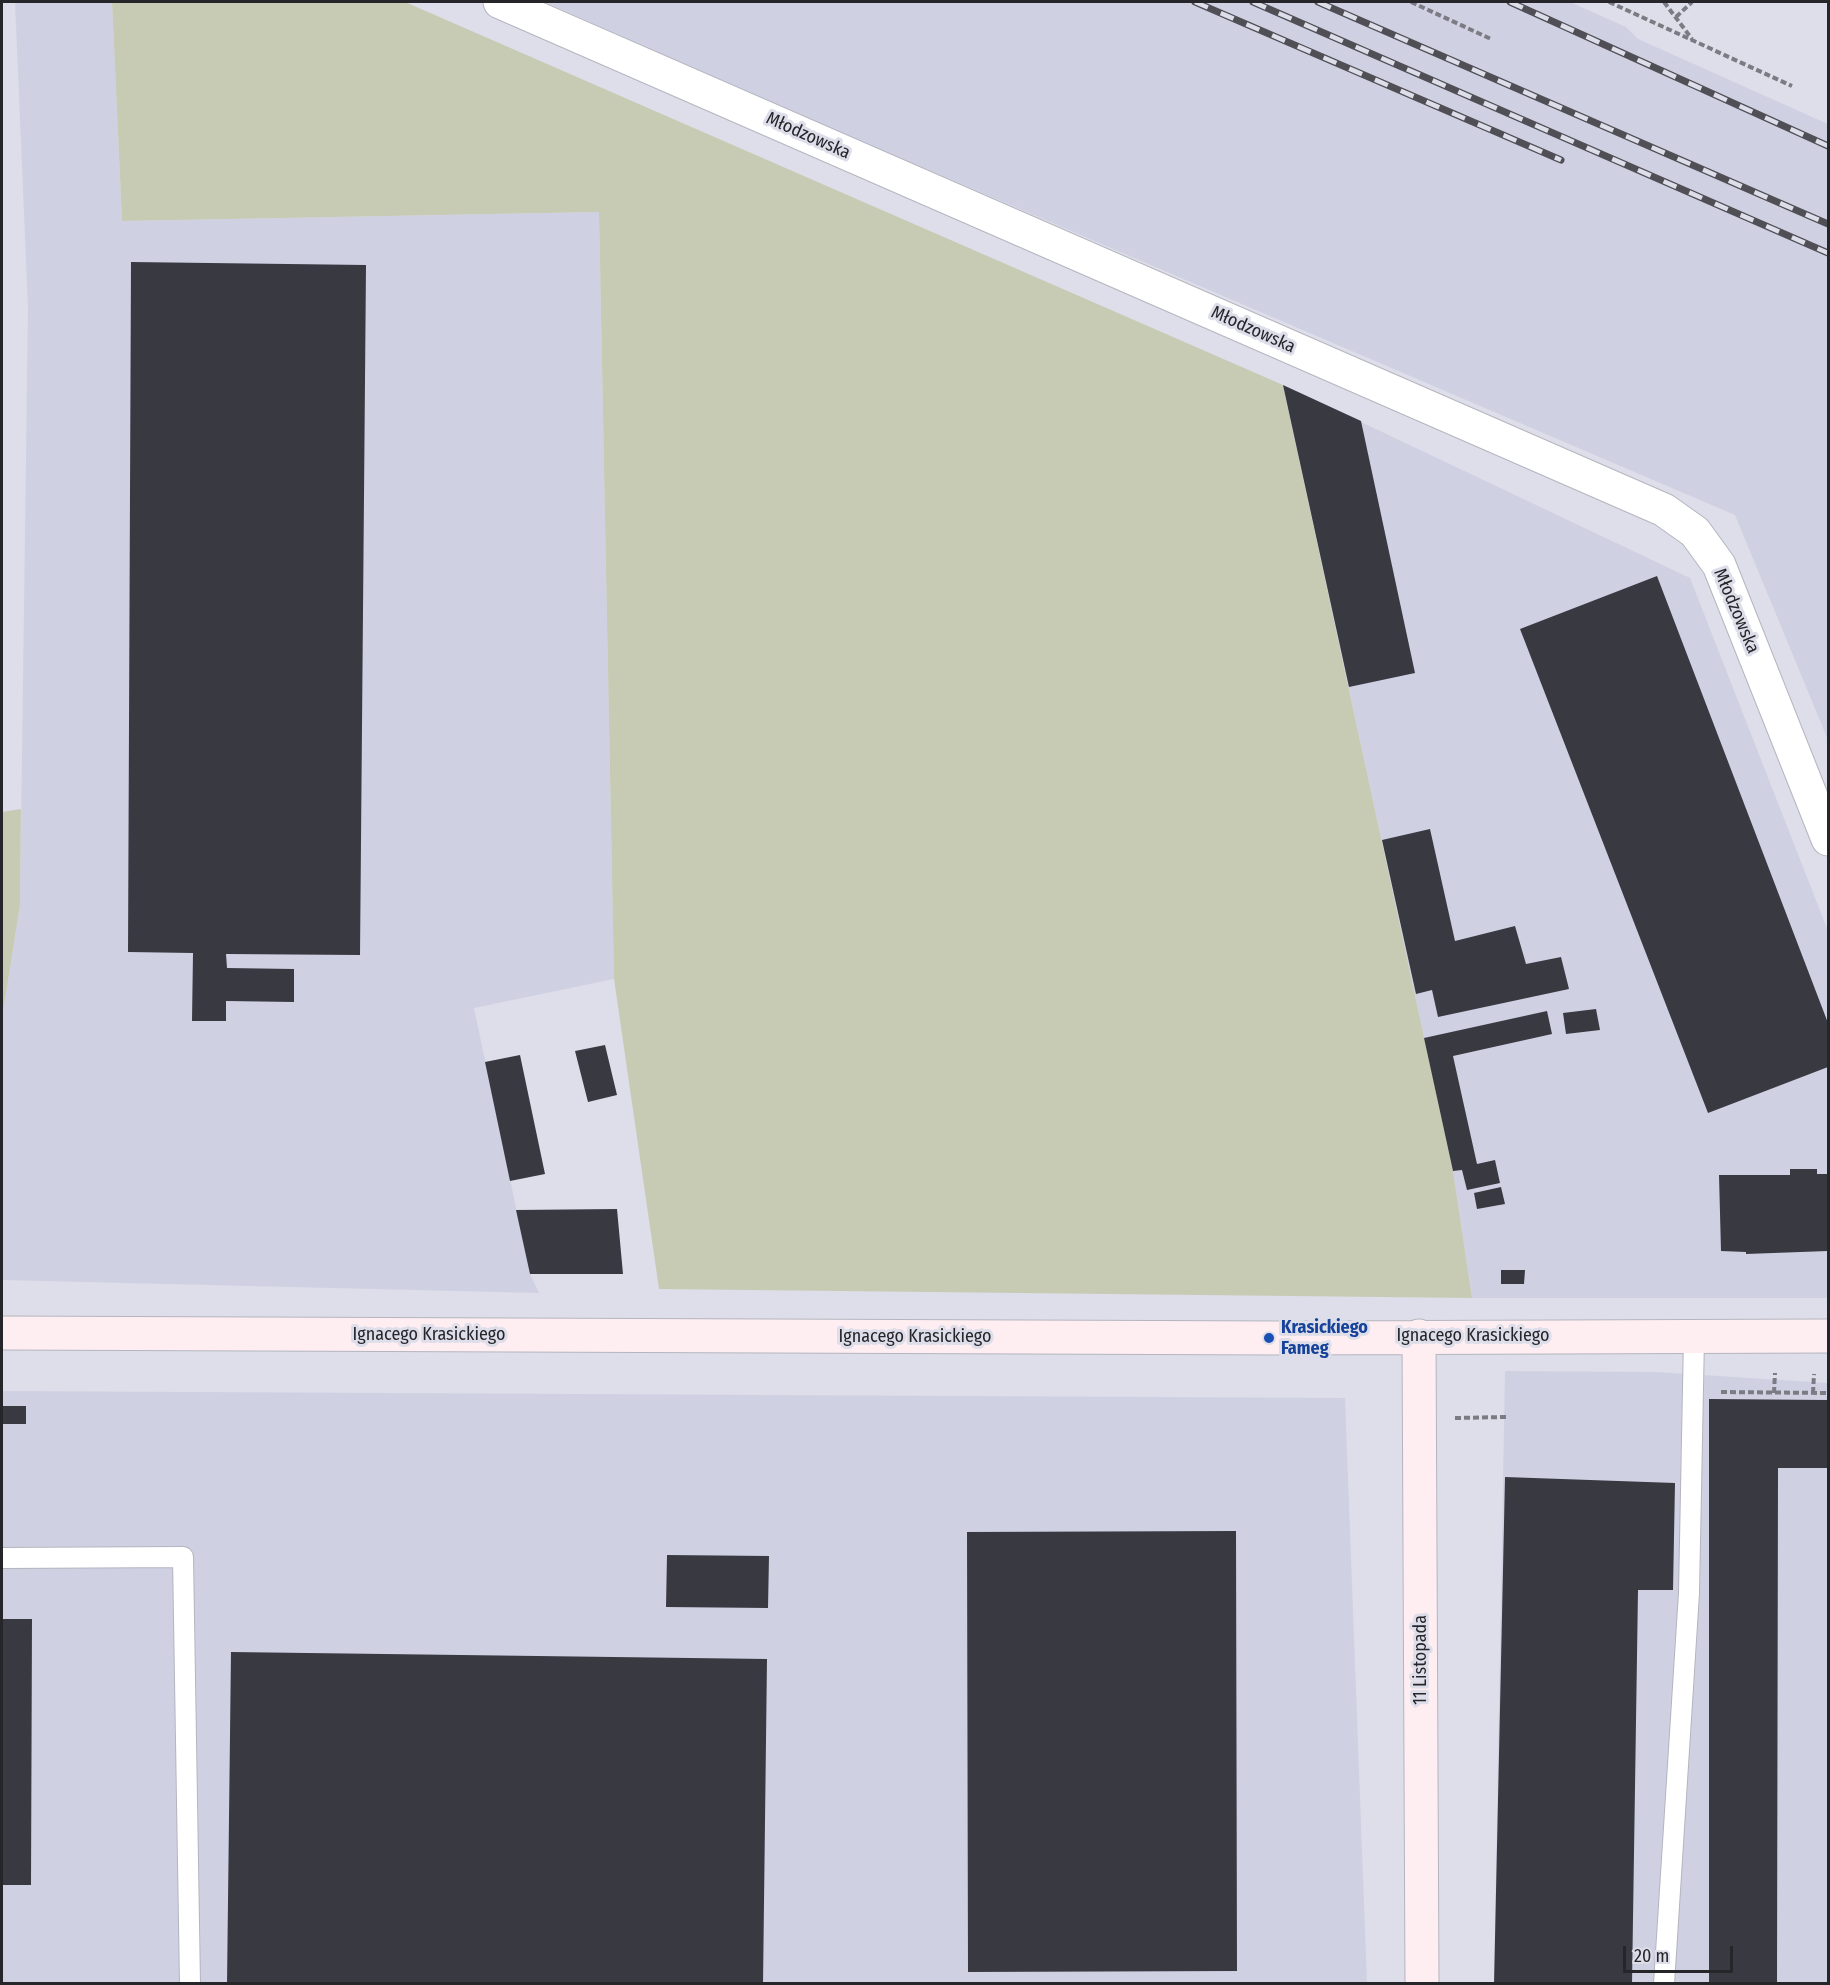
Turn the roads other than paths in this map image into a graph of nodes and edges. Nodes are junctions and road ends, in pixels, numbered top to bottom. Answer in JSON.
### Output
{"nodes":[{"id":1,"x":500,"y":2,"type":"edge"},
{"id":2,"x":1828,"y":839,"type":"edge"},
{"id":3,"x":2,"y":1333,"type":"edge"},
{"id":4,"x":1419,"y":1336,"type":"junction"},
{"id":5,"x":1828,"y":1336,"type":"edge"},
{"id":6,"x":1694,"y":1337,"type":"junction"},
{"id":7,"x":2,"y":1558,"type":"edge"},
{"id":8,"x":190,"y":1983,"type":"edge"},
{"id":9,"x":1422,"y":1983,"type":"edge"},
{"id":10,"x":1664,"y":1983,"type":"edge"}],
"edges":[{"from":1,"to":2,"type":"street","name":"Młodzowska"},
{"from":3,"to":4,"type":"street","name":"Ignacego Krasickiego"},
{"from":4,"to":6,"type":"street","name":"Ignacego Krasickiego"},
{"from":4,"to":9,"type":"street","name":"11 Listopada"},
{"from":5,"to":6,"type":"street","name":"Ignacego Krasickiego"},
{"from":6,"to":10,"type":"lane"},
{"from":7,"to":8,"type":"lane"}]}
